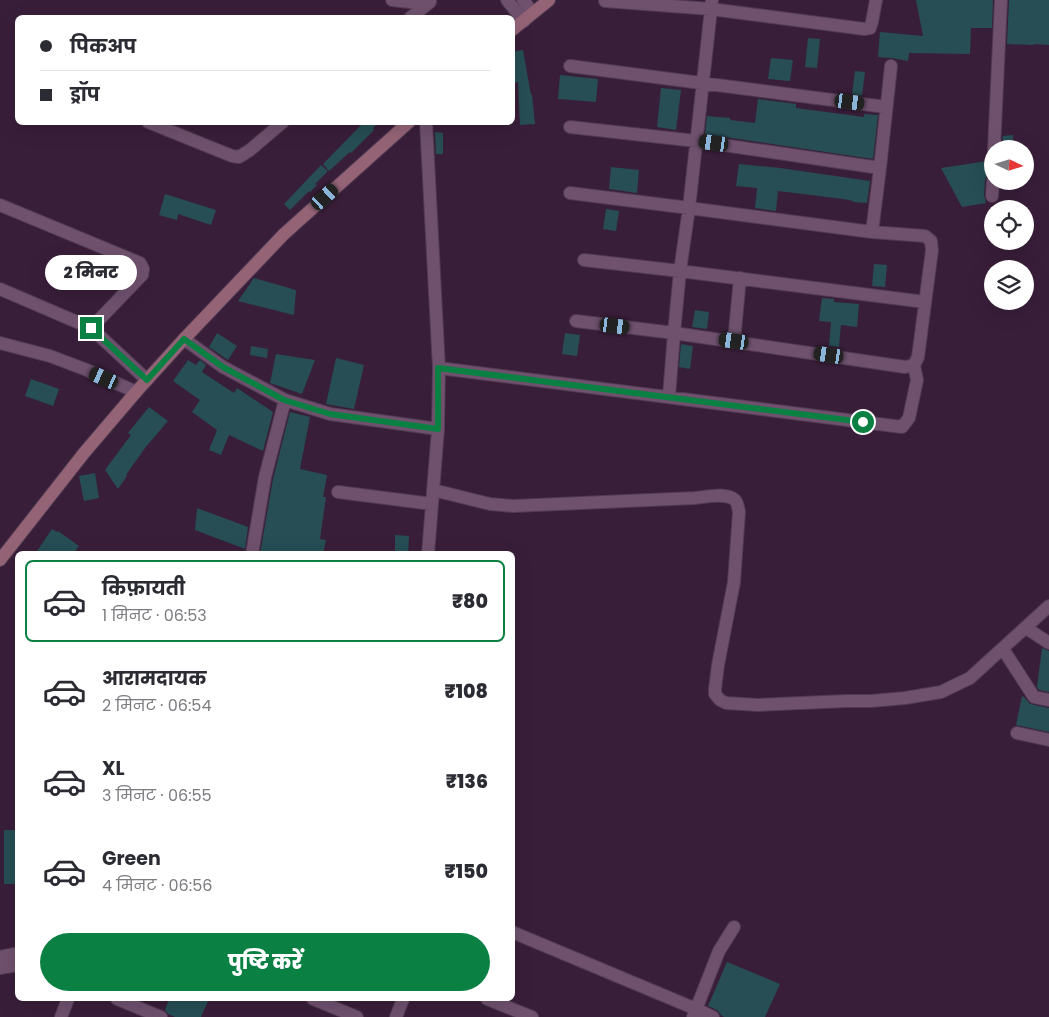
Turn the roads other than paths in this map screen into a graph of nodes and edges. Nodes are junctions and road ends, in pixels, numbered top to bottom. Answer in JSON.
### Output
{"nodes":[{"id":1,"x":392,"y":0,"type":"edge"},
{"id":2,"x":507,"y":0,"type":"edge"},
{"id":3,"x":523,"y":0,"type":"edge"},
{"id":4,"x":548,"y":0,"type":"edge"},
{"id":5,"x":876,"y":0,"type":"edge"},
{"id":6,"x":1001,"y":0,"type":"edge"},
{"id":7,"x":429,"y":1,"type":"edge"},
{"id":8,"x":605,"y":1,"type":"edge"},
{"id":9,"x":712,"y":4,"type":"edge"},
{"id":10,"x":413,"y":15,"type":"edge"},
{"id":11,"x":529,"y":17,"type":"junction"},
{"id":12,"x":515,"y":28,"type":"edge"},
{"id":13,"x":570,"y":66,"type":"dead end"},
{"id":14,"x":891,"y":66,"type":"dead end"},
{"id":15,"x":703,"y":84,"type":"junction"},
{"id":16,"x":886,"y":107,"type":"junction"},
{"id":17,"x":155,"y":125,"type":"edge"},
{"id":18,"x":279,"y":125,"type":"edge"},
{"id":19,"x":405,"y":125,"type":"edge"},
{"id":20,"x":426,"y":125,"type":"edge"},
{"id":21,"x":570,"y":127,"type":"dead end"},
{"id":22,"x":994,"y":140,"type":"edge"},
{"id":23,"x":696,"y":141,"type":"junction"},
{"id":24,"x":880,"y":168,"type":"junction"},
{"id":25,"x":992,"y":190,"type":"edge"},
{"id":26,"x":570,"y":194,"type":"dead end"},
{"id":27,"x":992,"y":196,"type":"dead end"},
{"id":28,"x":0,"y":205,"type":"edge"},
{"id":29,"x":689,"y":208,"type":"junction"},
{"id":30,"x":872,"y":232,"type":"junction"},
{"id":31,"x":584,"y":260,"type":"dead end"},
{"id":32,"x":680,"y":271,"type":"junction"},
{"id":33,"x":740,"y":278,"type":"junction"},
{"id":34,"x":0,"y":289,"type":"edge"},
{"id":35,"x":925,"y":302,"type":"junction"},
{"id":36,"x":576,"y":321,"type":"dead end"},
{"id":37,"x":91,"y":328,"type":"junction"},
{"id":38,"x":674,"y":333,"type":"junction"},
{"id":39,"x":184,"y":339,"type":"junction"},
{"id":40,"x":734,"y":341,"type":"junction"},
{"id":41,"x":0,"y":343,"type":"edge"},
{"id":42,"x":914,"y":365,"type":"junction"},
{"id":43,"x":438,"y":368,"type":"junction"},
{"id":44,"x":147,"y":380,"type":"junction"},
{"id":45,"x":136,"y":392,"type":"junction"},
{"id":46,"x":669,"y":397,"type":"junction"},
{"id":47,"x":284,"y":400,"type":"junction"},
{"id":48,"x":438,"y":429,"type":"junction"},
{"id":49,"x":433,"y":490,"type":"junction"},
{"id":50,"x":338,"y":492,"type":"dead end"},
{"id":51,"x":432,"y":504,"type":"junction"},
{"id":52,"x":253,"y":551,"type":"edge"},
{"id":53,"x":428,"y":551,"type":"edge"},
{"id":54,"x":0,"y":560,"type":"edge"},
{"id":55,"x":1049,"y":606,"type":"edge"},
{"id":56,"x":1026,"y":628,"type":"junction"},
{"id":57,"x":1049,"y":643,"type":"edge"},
{"id":58,"x":1003,"y":649,"type":"junction"},
{"id":59,"x":1049,"y":700,"type":"edge"},
{"id":60,"x":1017,"y":733,"type":"dead end"},
{"id":61,"x":1049,"y":740,"type":"edge"},
{"id":62,"x":734,"y":927,"type":"dead end"},
{"id":63,"x":515,"y":933,"type":"edge"},
{"id":64,"x":15,"y":954,"type":"edge"},
{"id":65,"x":0,"y":957,"type":"edge"},
{"id":66,"x":15,"y":966,"type":"edge"},
{"id":67,"x":0,"y":968,"type":"edge"},
{"id":68,"x":67,"y":1001,"type":"edge"},
{"id":69,"x":122,"y":1001,"type":"edge"},
{"id":70,"x":318,"y":1001,"type":"edge"},
{"id":71,"x":402,"y":1001,"type":"edge"},
{"id":72,"x":492,"y":1001,"type":"edge"},
{"id":73,"x":694,"y":1013,"type":"edge"},
{"id":74,"x":61,"y":1017,"type":"edge"},
{"id":75,"x":161,"y":1017,"type":"edge"},
{"id":76,"x":357,"y":1017,"type":"edge"},
{"id":77,"x":396,"y":1017,"type":"edge"},
{"id":78,"x":532,"y":1017,"type":"edge"},
{"id":79,"x":712,"y":1017,"type":"edge"}],
"edges":[{"from":1,"to":7,"type":"street"},
{"from":2,"to":11,"type":"street"},
{"from":3,"to":11,"type":"street"},
{"from":4,"to":11,"type":"main road"},
{"from":5,"to":9,"type":"street"},
{"from":6,"to":22,"type":"street"},
{"from":7,"to":10,"type":"street"},
{"from":8,"to":9,"type":"street"},
{"from":9,"to":15,"type":"street"},
{"from":11,"to":12,"type":"main road"},
{"from":13,"to":15,"type":"street"},
{"from":14,"to":16,"type":"street"},
{"from":15,"to":16,"type":"street"},
{"from":15,"to":23,"type":"street"},
{"from":16,"to":24,"type":"street"},
{"from":17,"to":18,"type":"street"},
{"from":19,"to":39,"type":"main road"},
{"from":20,"to":43,"type":"street"},
{"from":21,"to":23,"type":"street"},
{"from":23,"to":24,"type":"street"},
{"from":23,"to":29,"type":"street"},
{"from":24,"to":30,"type":"street"},
{"from":25,"to":27,"type":"street"},
{"from":26,"to":29,"type":"street"},
{"from":28,"to":37,"type":"street"},
{"from":29,"to":30,"type":"street"},
{"from":29,"to":32,"type":"street"},
{"from":30,"to":35,"type":"street"},
{"from":31,"to":32,"type":"street"},
{"from":32,"to":33,"type":"street"},
{"from":32,"to":38,"type":"street"},
{"from":33,"to":35,"type":"street"},
{"from":33,"to":40,"type":"street"},
{"from":34,"to":37,"type":"street"},
{"from":35,"to":42,"type":"street"},
{"from":36,"to":38,"type":"street"},
{"from":37,"to":44,"type":"street"},
{"from":38,"to":40,"type":"street"},
{"from":38,"to":46,"type":"street"},
{"from":39,"to":44,"type":"main road"},
{"from":39,"to":47,"type":"street"},
{"from":40,"to":42,"type":"street"},
{"from":41,"to":45,"type":"street"},
{"from":42,"to":46,"type":"street"},
{"from":43,"to":46,"type":"street"},
{"from":43,"to":48,"type":"street"},
{"from":44,"to":45,"type":"main road"},
{"from":45,"to":54,"type":"main road"},
{"from":47,"to":48,"type":"street"},
{"from":47,"to":52,"type":"street"},
{"from":48,"to":49,"type":"street"},
{"from":49,"to":51,"type":"street"},
{"from":49,"to":58,"type":"street"},
{"from":50,"to":51,"type":"street"},
{"from":51,"to":53,"type":"street"},
{"from":55,"to":56,"type":"street"},
{"from":56,"to":57,"type":"street"},
{"from":56,"to":58,"type":"street"},
{"from":58,"to":59,"type":"street"},
{"from":60,"to":61,"type":"street"},
{"from":62,"to":73,"type":"street"},
{"from":63,"to":73,"type":"street"},
{"from":64,"to":65,"type":"street"},
{"from":66,"to":67,"type":"street"},
{"from":68,"to":74,"type":"street"},
{"from":69,"to":75,"type":"street"},
{"from":70,"to":76,"type":"street"},
{"from":71,"to":77,"type":"street"},
{"from":72,"to":78,"type":"street"},
{"from":73,"to":79,"type":"street"}]}
